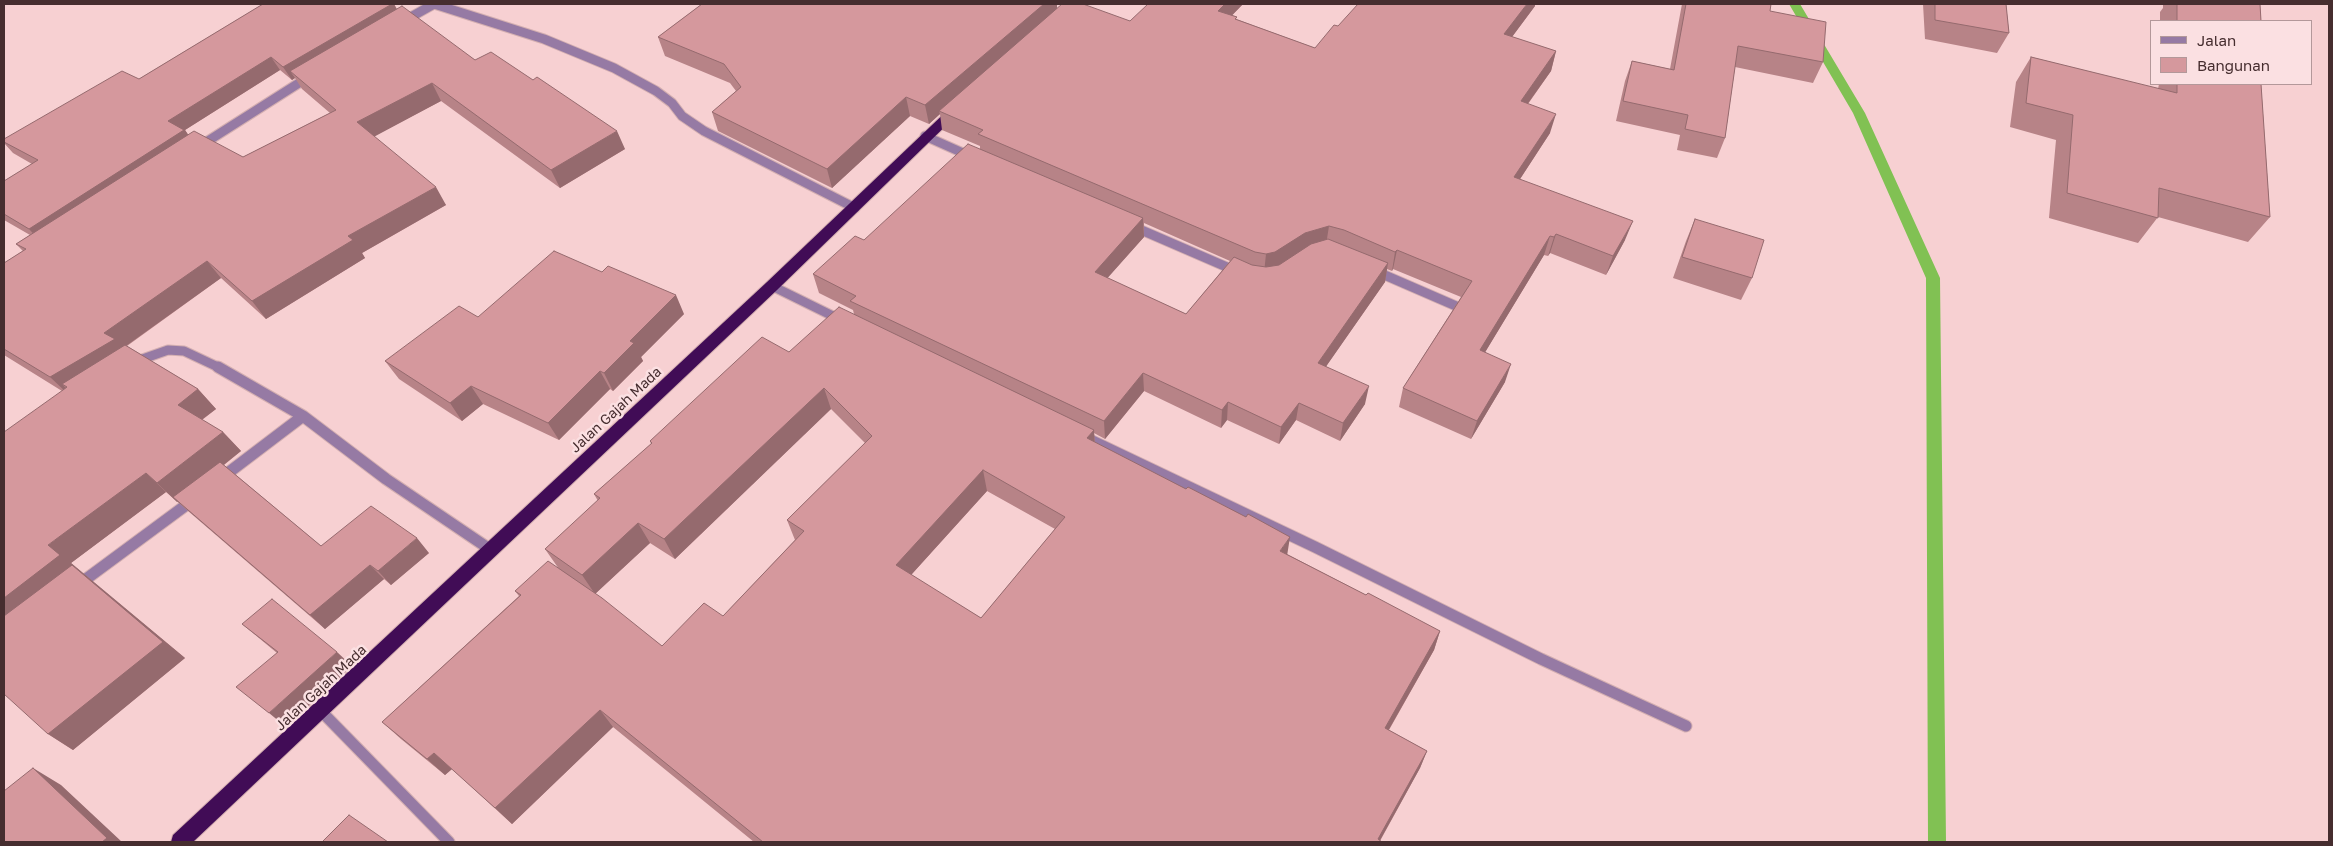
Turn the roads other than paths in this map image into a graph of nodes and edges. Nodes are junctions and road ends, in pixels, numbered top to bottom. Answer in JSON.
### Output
{"nodes":[{"id":1,"x":434,"y":4,"type":"edge"},
{"id":2,"x":395,"y":26,"type":"edge"},
{"id":3,"x":316,"y":72,"type":"edge"},
{"id":4,"x":966,"y":99,"type":"edge"},
{"id":5,"x":925,"y":136,"type":"junction"},
{"id":6,"x":191,"y":151,"type":"edge"},
{"id":7,"x":985,"y":162,"type":"edge"},
{"id":8,"x":855,"y":208,"type":"junction"},
{"id":9,"x":1124,"y":223,"type":"edge"},
{"id":10,"x":1363,"y":266,"type":"edge"},
{"id":11,"x":1244,"y":274,"type":"edge"},
{"id":12,"x":772,"y":286,"type":"junction"},
{"id":13,"x":1456,"y":306,"type":"edge"},
{"id":14,"x":849,"y":324,"type":"edge"},
{"id":15,"x":123,"y":368,"type":"edge"},
{"id":16,"x":303,"y":416,"type":"junction"},
{"id":17,"x":1076,"y":433,"type":"edge"},
{"id":18,"x":213,"y":484,"type":"edge"},
{"id":19,"x":198,"y":496,"type":"edge"},
{"id":20,"x":491,"y":550,"type":"junction"},
{"id":21,"x":72,"y":590,"type":"edge"},
{"id":22,"x":321,"y":711,"type":"junction"},
{"id":23,"x":1686,"y":726,"type":"dead end"},
{"id":24,"x":180,"y":842,"type":"edge"},
{"id":25,"x":449,"y":842,"type":"edge"}],
"edges":[{"from":1,"to":2,"type":"street"},
{"from":1,"to":8,"type":"street"},
{"from":3,"to":6,"type":"street"},
{"from":4,"to":5,"type":"highway","name":"Jalan Gajah Mada"},
{"from":5,"to":7,"type":"street"},
{"from":5,"to":8,"type":"highway","name":"Jalan Gajah Mada"},
{"from":8,"to":12,"type":"highway","name":"Jalan Gajah Mada"},
{"from":9,"to":11,"type":"street"},
{"from":10,"to":13,"type":"street"},
{"from":12,"to":14,"type":"street"},
{"from":12,"to":20,"type":"highway","name":"Jalan Gajah Mada"},
{"from":15,"to":16,"type":"street"},
{"from":16,"to":18,"type":"street"},
{"from":16,"to":20,"type":"street"},
{"from":17,"to":23,"type":"street"},
{"from":19,"to":21,"type":"street"},
{"from":20,"to":22,"type":"highway","name":"Jalan Gajah Mada"},
{"from":22,"to":24,"type":"highway","name":"Jalan Gajah Mada"},
{"from":22,"to":25,"type":"street"}]}
